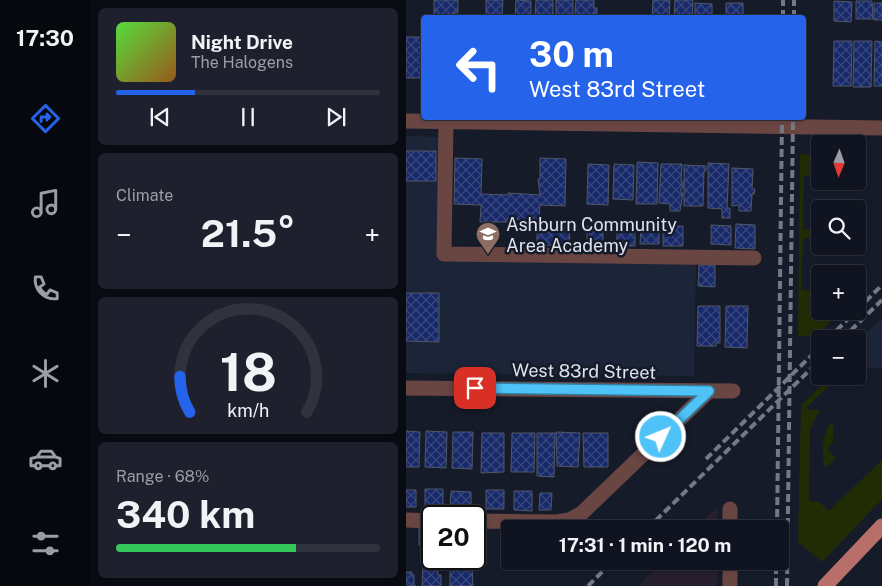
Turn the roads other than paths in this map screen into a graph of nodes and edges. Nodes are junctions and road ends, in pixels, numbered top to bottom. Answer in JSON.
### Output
{"nodes":[{"id":1,"x":406,"y":121,"type":"edge"},
{"id":2,"x":446,"y":121,"type":"junction"},
{"id":3,"x":882,"y":128,"type":"edge"},
{"id":4,"x":754,"y":258,"type":"dead end"},
{"id":5,"x":406,"y":388,"type":"edge"},
{"id":6,"x":709,"y":391,"type":"junction"},
{"id":7,"x":733,"y":392,"type":"dead end"},
{"id":8,"x":730,"y":509,"type":"dead end"},
{"id":9,"x":406,"y":520,"type":"edge"},
{"id":10,"x":730,"y":520,"type":"edge"},
{"id":11,"x":421,"y":521,"type":"edge"},
{"id":12,"x":486,"y":521,"type":"edge"},
{"id":13,"x":882,"y":526,"type":"edge"},
{"id":14,"x":730,"y":570,"type":"edge"},
{"id":15,"x":730,"y":586,"type":"edge"},
{"id":16,"x":825,"y":586,"type":"edge"}],
"edges":[{"from":1,"to":2,"type":"street"},
{"from":2,"to":3,"type":"street"},
{"from":2,"to":4,"type":"street"},
{"from":5,"to":6,"type":"street","name":"West 83rd Street"},
{"from":6,"to":7,"type":"street","name":"West 83rd Street"},
{"from":6,"to":12,"type":"street"},
{"from":8,"to":10,"type":"street"},
{"from":9,"to":11,"type":"street"},
{"from":13,"to":16,"type":"main road"},
{"from":14,"to":15,"type":"street"}]}
